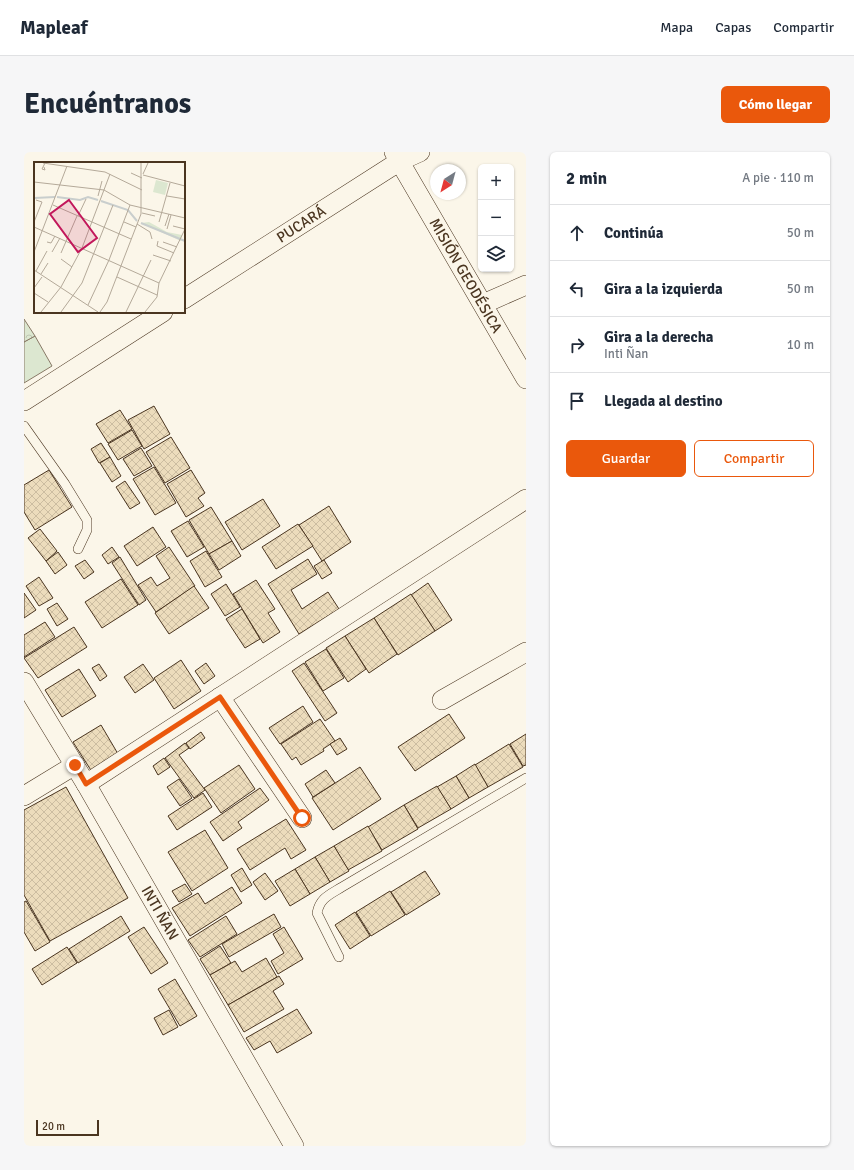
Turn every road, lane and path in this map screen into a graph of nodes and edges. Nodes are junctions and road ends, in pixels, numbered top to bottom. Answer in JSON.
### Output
{"nodes":[{"id":1,"x":420,"y":152,"type":"edge"},
{"id":2,"x":397,"y":157,"type":"edge"},
{"id":3,"x":526,"y":285,"type":"edge"},
{"id":4,"x":185,"y":298,"type":"edge"},
{"id":5,"x":483,"y":304,"type":"junction"},
{"id":6,"x":161,"y":313,"type":"edge"},
{"id":7,"x":526,"y":379,"type":"edge"},
{"id":8,"x":24,"y":401,"type":"edge"},
{"id":9,"x":24,"y":426,"type":"edge"},
{"id":10,"x":526,"y":499,"type":"edge"},
{"id":11,"x":78,"y":549,"type":"dead end"},
{"id":12,"x":526,"y":652,"type":"edge"},
{"id":13,"x":24,"y":682,"type":"edge"},
{"id":14,"x":220,"y":697,"type":"junction"},
{"id":15,"x":442,"y":700,"type":"dead end"},
{"id":16,"x":75,"y":765,"type":"junction"},
{"id":17,"x":526,"y":778,"type":"edge"},
{"id":18,"x":86,"y":784,"type":"junction"},
{"id":19,"x":24,"y":796,"type":"edge"},
{"id":20,"x":302,"y":818,"type":"dead end"},
{"id":21,"x":339,"y":957,"type":"dead end"},
{"id":22,"x":294,"y":1146,"type":"edge"}],
"edges":[{"from":1,"to":2,"type":"street","name":"PUCARÁ"},
{"from":2,"to":4,"type":"street","name":"PUCARÁ"},
{"from":2,"to":5,"type":"street","name":"MISIÓN GEODÉSICA"},
{"from":3,"to":5,"type":"street"},
{"from":5,"to":7,"type":"street","name":"MISIÓN GEODÉSICA"},
{"from":6,"to":8,"type":"street"},
{"from":9,"to":11,"type":"lane"},
{"from":10,"to":14,"type":"street"},
{"from":12,"to":15,"type":"street"},
{"from":13,"to":16,"type":"street","name":"INTI ÑAN"},
{"from":14,"to":18,"type":"street"},
{"from":14,"to":20,"type":"street"},
{"from":16,"to":18,"type":"street","name":"INTI ÑAN"},
{"from":16,"to":19,"type":"street"},
{"from":17,"to":21,"type":"lane"},
{"from":18,"to":22,"type":"street","name":"INTI ÑAN"}]}
